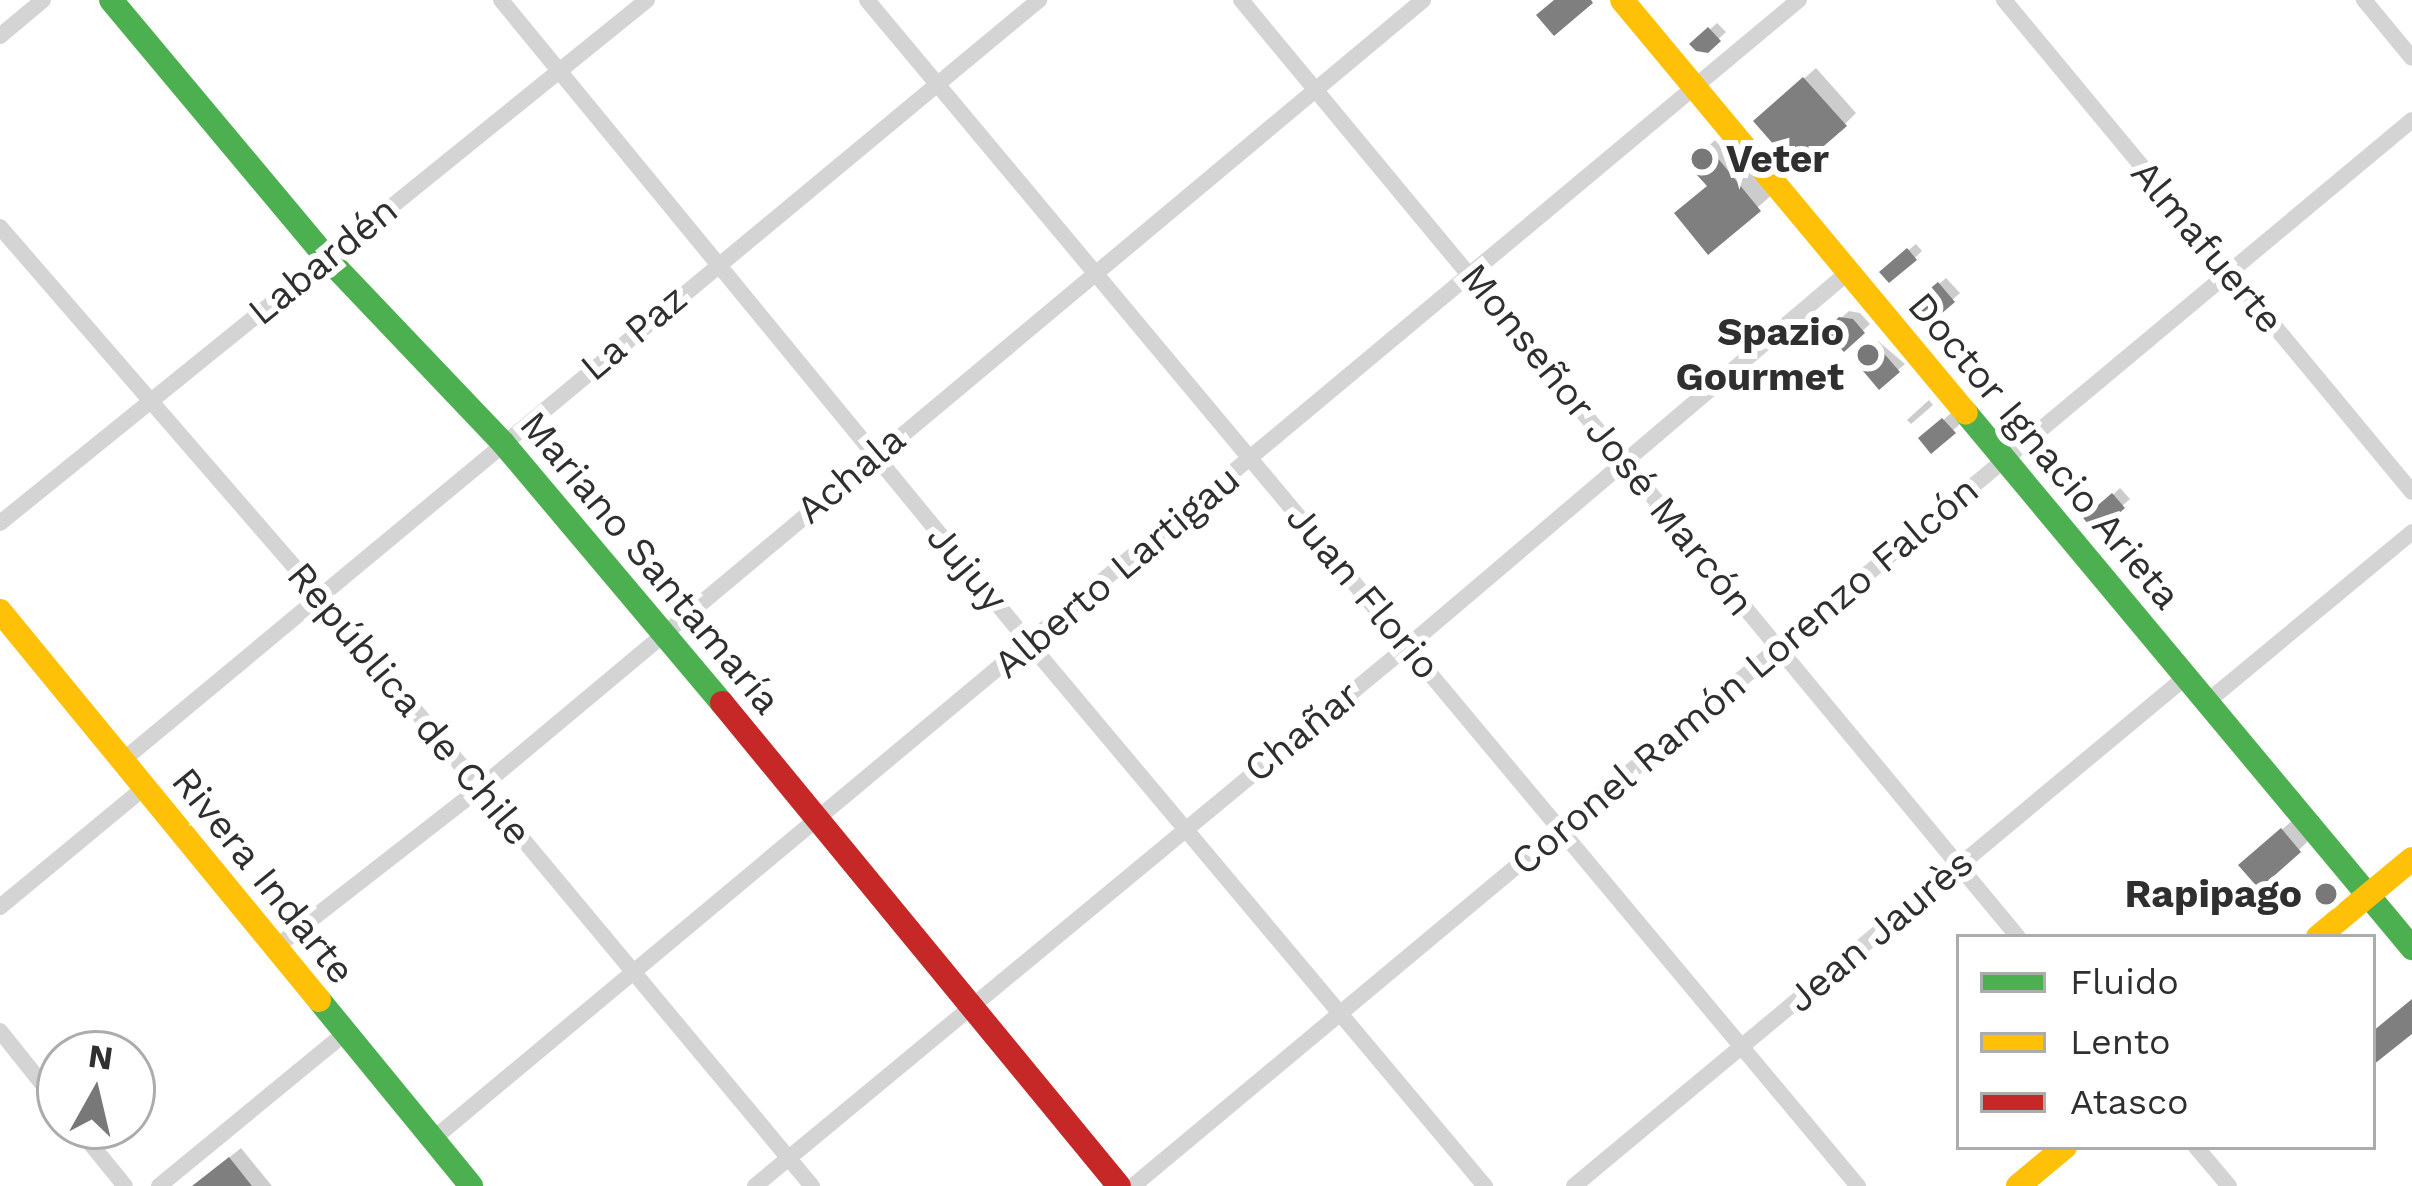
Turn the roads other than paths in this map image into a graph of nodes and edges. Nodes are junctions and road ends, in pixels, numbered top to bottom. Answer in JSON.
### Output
{"nodes":[{"id":1,"x":43,"y":0,"type":"edge"},
{"id":2,"x":111,"y":0,"type":"edge"},
{"id":3,"x":501,"y":0,"type":"edge"},
{"id":4,"x":647,"y":0,"type":"edge"},
{"id":5,"x":867,"y":0,"type":"edge"},
{"id":6,"x":1039,"y":0,"type":"edge"},
{"id":7,"x":1240,"y":0,"type":"edge"},
{"id":8,"x":1423,"y":0,"type":"edge"},
{"id":9,"x":1622,"y":0,"type":"edge"},
{"id":10,"x":1798,"y":0,"type":"edge"},
{"id":11,"x":2004,"y":0,"type":"edge"},
{"id":12,"x":2364,"y":0,"type":"edge"},
{"id":13,"x":0,"y":36,"type":"edge"},
{"id":14,"x":2412,"y":58,"type":"edge"},
{"id":15,"x":559,"y":72,"type":"junction"},
{"id":16,"x":1693,"y":86,"type":"junction"},
{"id":17,"x":936,"y":87,"type":"junction"},
{"id":18,"x":1315,"y":89,"type":"junction"},
{"id":19,"x":2412,"y":120,"type":"edge"},
{"id":20,"x":0,"y":227,"type":"edge"},
{"id":21,"x":326,"y":257,"type":"junction"},
{"id":22,"x":716,"y":265,"type":"junction"},
{"id":23,"x":2228,"y":273,"type":"junction"},
{"id":24,"x":1095,"y":274,"type":"junction"},
{"id":25,"x":1846,"y":274,"type":"junction"},
{"id":26,"x":1472,"y":275,"type":"junction"},
{"id":27,"x":148,"y":402,"type":"junction"},
{"id":28,"x":503,"y":443,"type":"junction"},
{"id":29,"x":874,"y":455,"type":"junction"},
{"id":30,"x":2004,"y":459,"type":"junction"},
{"id":31,"x":1251,"y":460,"type":"junction"},
{"id":32,"x":1626,"y":463,"type":"junction"},
{"id":33,"x":2412,"y":492,"type":"edge"},
{"id":34,"x":0,"y":523,"type":"edge"},
{"id":35,"x":2412,"y":532,"type":"edge"},
{"id":36,"x":319,"y":595,"type":"junction"},
{"id":37,"x":0,"y":611,"type":"edge"},
{"id":38,"x":662,"y":634,"type":"junction"},
{"id":39,"x":1030,"y":644,"type":"junction"},
{"id":40,"x":1409,"y":645,"type":"junction"},
{"id":41,"x":1778,"y":648,"type":"junction"},
{"id":42,"x":2187,"y":676,"type":"junction"},
{"id":43,"x":2208,"y":701,"type":"junction"},
{"id":44,"x":122,"y":761,"type":"junction"},
{"id":45,"x":145,"y":787,"type":"junction"},
{"id":46,"x":480,"y":788,"type":"junction"},
{"id":47,"x":821,"y":820,"type":"junction"},
{"id":48,"x":1184,"y":827,"type":"junction"},
{"id":49,"x":1561,"y":829,"type":"junction"},
{"id":50,"x":2412,"y":859,"type":"edge"},
{"id":51,"x":1958,"y":866,"type":"junction"},
{"id":52,"x":2368,"y":895,"type":"junction"},
{"id":53,"x":0,"y":907,"type":"edge"},
{"id":54,"x":2015,"y":934,"type":"edge"},
{"id":55,"x":2322,"y":934,"type":"edge"},
{"id":56,"x":276,"y":947,"type":"junction"},
{"id":57,"x":2412,"y":948,"type":"edge"},
{"id":58,"x":634,"y":970,"type":"junction"},
{"id":59,"x":974,"y":1005,"type":"junction"},
{"id":60,"x":1341,"y":1014,"type":"junction"},
{"id":61,"x":0,"y":1031,"type":"edge"},
{"id":62,"x":345,"y":1033,"type":"junction"},
{"id":63,"x":1741,"y":1046,"type":"junction"},
{"id":64,"x":36,"y":1076,"type":"edge"},
{"id":65,"x":432,"y":1140,"type":"junction"},
{"id":66,"x":95,"y":1150,"type":"edge"},
{"id":67,"x":2061,"y":1150,"type":"edge"},
{"id":68,"x":2199,"y":1150,"type":"edge"},
{"id":69,"x":788,"y":1158,"type":"junction"},
{"id":70,"x":124,"y":1186,"type":"edge"},
{"id":71,"x":158,"y":1186,"type":"edge"},
{"id":72,"x":471,"y":1186,"type":"edge"},
{"id":73,"x":755,"y":1186,"type":"edge"},
{"id":74,"x":812,"y":1186,"type":"edge"},
{"id":75,"x":1119,"y":1186,"type":"edge"},
{"id":76,"x":1133,"y":1186,"type":"edge"},
{"id":77,"x":1485,"y":1186,"type":"edge"},
{"id":78,"x":1574,"y":1186,"type":"edge"},
{"id":79,"x":1858,"y":1186,"type":"edge"},
{"id":80,"x":2018,"y":1186,"type":"edge"},
{"id":81,"x":2229,"y":1186,"type":"edge"}],
"edges":[{"from":1,"to":13,"type":"street"},
{"from":2,"to":21,"type":"street","name":"Mariano Santamaría"},
{"from":3,"to":15,"type":"street","name":"Jujuy"},
{"from":4,"to":15,"type":"street","name":"Labardén"},
{"from":5,"to":17,"type":"street","name":"Juan Florio"},
{"from":6,"to":17,"type":"street","name":"La Paz"},
{"from":7,"to":18,"type":"street","name":"Monseñor José Marcón"},
{"from":8,"to":18,"type":"street","name":"Achala"},
{"from":9,"to":16,"type":"street","name":"Doctor Ignacio Arieta"},
{"from":10,"to":16,"type":"street","name":"Alberto Lartigau"},
{"from":11,"to":23,"type":"street","name":"Almafuerte"},
{"from":12,"to":14,"type":"street"},
{"from":15,"to":21,"type":"street","name":"Labardén"},
{"from":15,"to":22,"type":"street","name":"Jujuy"},
{"from":16,"to":25,"type":"street","name":"Doctor Ignacio Arieta"},
{"from":16,"to":26,"type":"street","name":"Alberto Lartigau"},
{"from":17,"to":22,"type":"street","name":"La Paz"},
{"from":17,"to":24,"type":"street","name":"Juan Florio"},
{"from":18,"to":24,"type":"street","name":"Achala"},
{"from":18,"to":26,"type":"street","name":"Monseñor José Marcón"},
{"from":19,"to":23,"type":"street","name":"Coronel Ramón Lorenzo Falcón"},
{"from":20,"to":27,"type":"street","name":"República de Chile"},
{"from":21,"to":27,"type":"street","name":"Labardén"},
{"from":21,"to":28,"type":"street","name":"Mariano Santamaría"},
{"from":22,"to":28,"type":"street","name":"La Paz"},
{"from":22,"to":29,"type":"street","name":"Jujuy"},
{"from":23,"to":30,"type":"street","name":"Coronel Ramón Lorenzo Falcón"},
{"from":23,"to":33,"type":"street","name":"Almafuerte"},
{"from":24,"to":29,"type":"street","name":"Achala"},
{"from":24,"to":31,"type":"street","name":"Juan Florio"},
{"from":25,"to":30,"type":"street","name":"Doctor Ignacio Arieta"},
{"from":25,"to":32,"type":"street","name":"Chañar"},
{"from":26,"to":31,"type":"street","name":"Alberto Lartigau"},
{"from":26,"to":32,"type":"street","name":"Monseñor José Marcón"},
{"from":27,"to":34,"type":"street","name":"Labardén"},
{"from":27,"to":36,"type":"street","name":"República de Chile"},
{"from":28,"to":36,"type":"street","name":"La Paz"},
{"from":28,"to":38,"type":"street","name":"Mariano Santamaría"},
{"from":29,"to":38,"type":"street","name":"Achala"},
{"from":29,"to":39,"type":"street","name":"Jujuy"},
{"from":30,"to":41,"type":"street","name":"Coronel Ramón Lorenzo Falcón"},
{"from":30,"to":42,"type":"street","name":"Doctor Ignacio Arieta"},
{"from":31,"to":39,"type":"street","name":"Alberto Lartigau"},
{"from":31,"to":40,"type":"street","name":"Juan Florio"},
{"from":32,"to":40,"type":"street","name":"Chañar"},
{"from":32,"to":41,"type":"street","name":"Monseñor José Marcón"},
{"from":35,"to":43,"type":"street"},
{"from":36,"to":44,"type":"street","name":"La Paz"},
{"from":36,"to":46,"type":"street","name":"República de Chile"},
{"from":37,"to":44,"type":"street","name":"Rivera Indarte"},
{"from":38,"to":46,"type":"street","name":"Achala"},
{"from":38,"to":47,"type":"street","name":"Mariano Santamaría"},
{"from":39,"to":47,"type":"street","name":"Alberto Lartigau"},
{"from":39,"to":48,"type":"street","name":"Jujuy"},
{"from":40,"to":48,"type":"street","name":"Chañar"},
{"from":40,"to":49,"type":"street","name":"Juan Florio"},
{"from":41,"to":49,"type":"street","name":"Coronel Ramón Lorenzo Falcón"},
{"from":41,"to":51,"type":"street","name":"Monseñor José Marcón"},
{"from":42,"to":43,"type":"street","name":"Doctor Ignacio Arieta"},
{"from":42,"to":51,"type":"street","name":"Jean Jaurès"},
{"from":43,"to":52,"type":"street","name":"Doctor Ignacio Arieta"},
{"from":44,"to":45,"type":"street","name":"Rivera Indarte"},
{"from":45,"to":53,"type":"street"},
{"from":45,"to":56,"type":"street","name":"Rivera Indarte"},
{"from":46,"to":56,"type":"street","name":"Achala"},
{"from":46,"to":58,"type":"street","name":"República de Chile"},
{"from":47,"to":58,"type":"street","name":"Alberto Lartigau"},
{"from":47,"to":59,"type":"street","name":"Mariano Santamaría"},
{"from":48,"to":59,"type":"street","name":"Chañar"},
{"from":48,"to":60,"type":"street","name":"Jujuy"},
{"from":49,"to":60,"type":"street","name":"Coronel Ramón Lorenzo Falcón"},
{"from":49,"to":63,"type":"street","name":"Juan Florio"},
{"from":50,"to":52,"type":"street"},
{"from":51,"to":54,"type":"street","name":"Monseñor José Marcón"},
{"from":51,"to":63,"type":"street","name":"Jean Jaurès"},
{"from":52,"to":55,"type":"street"},
{"from":52,"to":57,"type":"street","name":"Doctor Ignacio Arieta"},
{"from":56,"to":62,"type":"street","name":"Rivera Indarte"},
{"from":58,"to":65,"type":"street","name":"Alberto Lartigau"},
{"from":58,"to":69,"type":"street","name":"República de Chile"},
{"from":59,"to":69,"type":"street","name":"Chañar"},
{"from":59,"to":75,"type":"street","name":"Mariano Santamaría"},
{"from":60,"to":76,"type":"street","name":"Coronel Ramón Lorenzo Falcón"},
{"from":60,"to":77,"type":"street","name":"Jujuy"},
{"from":61,"to":64,"type":"street"},
{"from":62,"to":65,"type":"street","name":"Rivera Indarte"},
{"from":62,"to":71,"type":"street"},
{"from":63,"to":78,"type":"street","name":"Jean Jaurès"},
{"from":63,"to":79,"type":"street","name":"Juan Florio"},
{"from":65,"to":72,"type":"street","name":"Rivera Indarte"},
{"from":66,"to":70,"type":"street"},
{"from":67,"to":80,"type":"street"},
{"from":68,"to":81,"type":"street"},
{"from":69,"to":73,"type":"street","name":"Chañar"},
{"from":69,"to":74,"type":"street","name":"República de Chile"}]}
